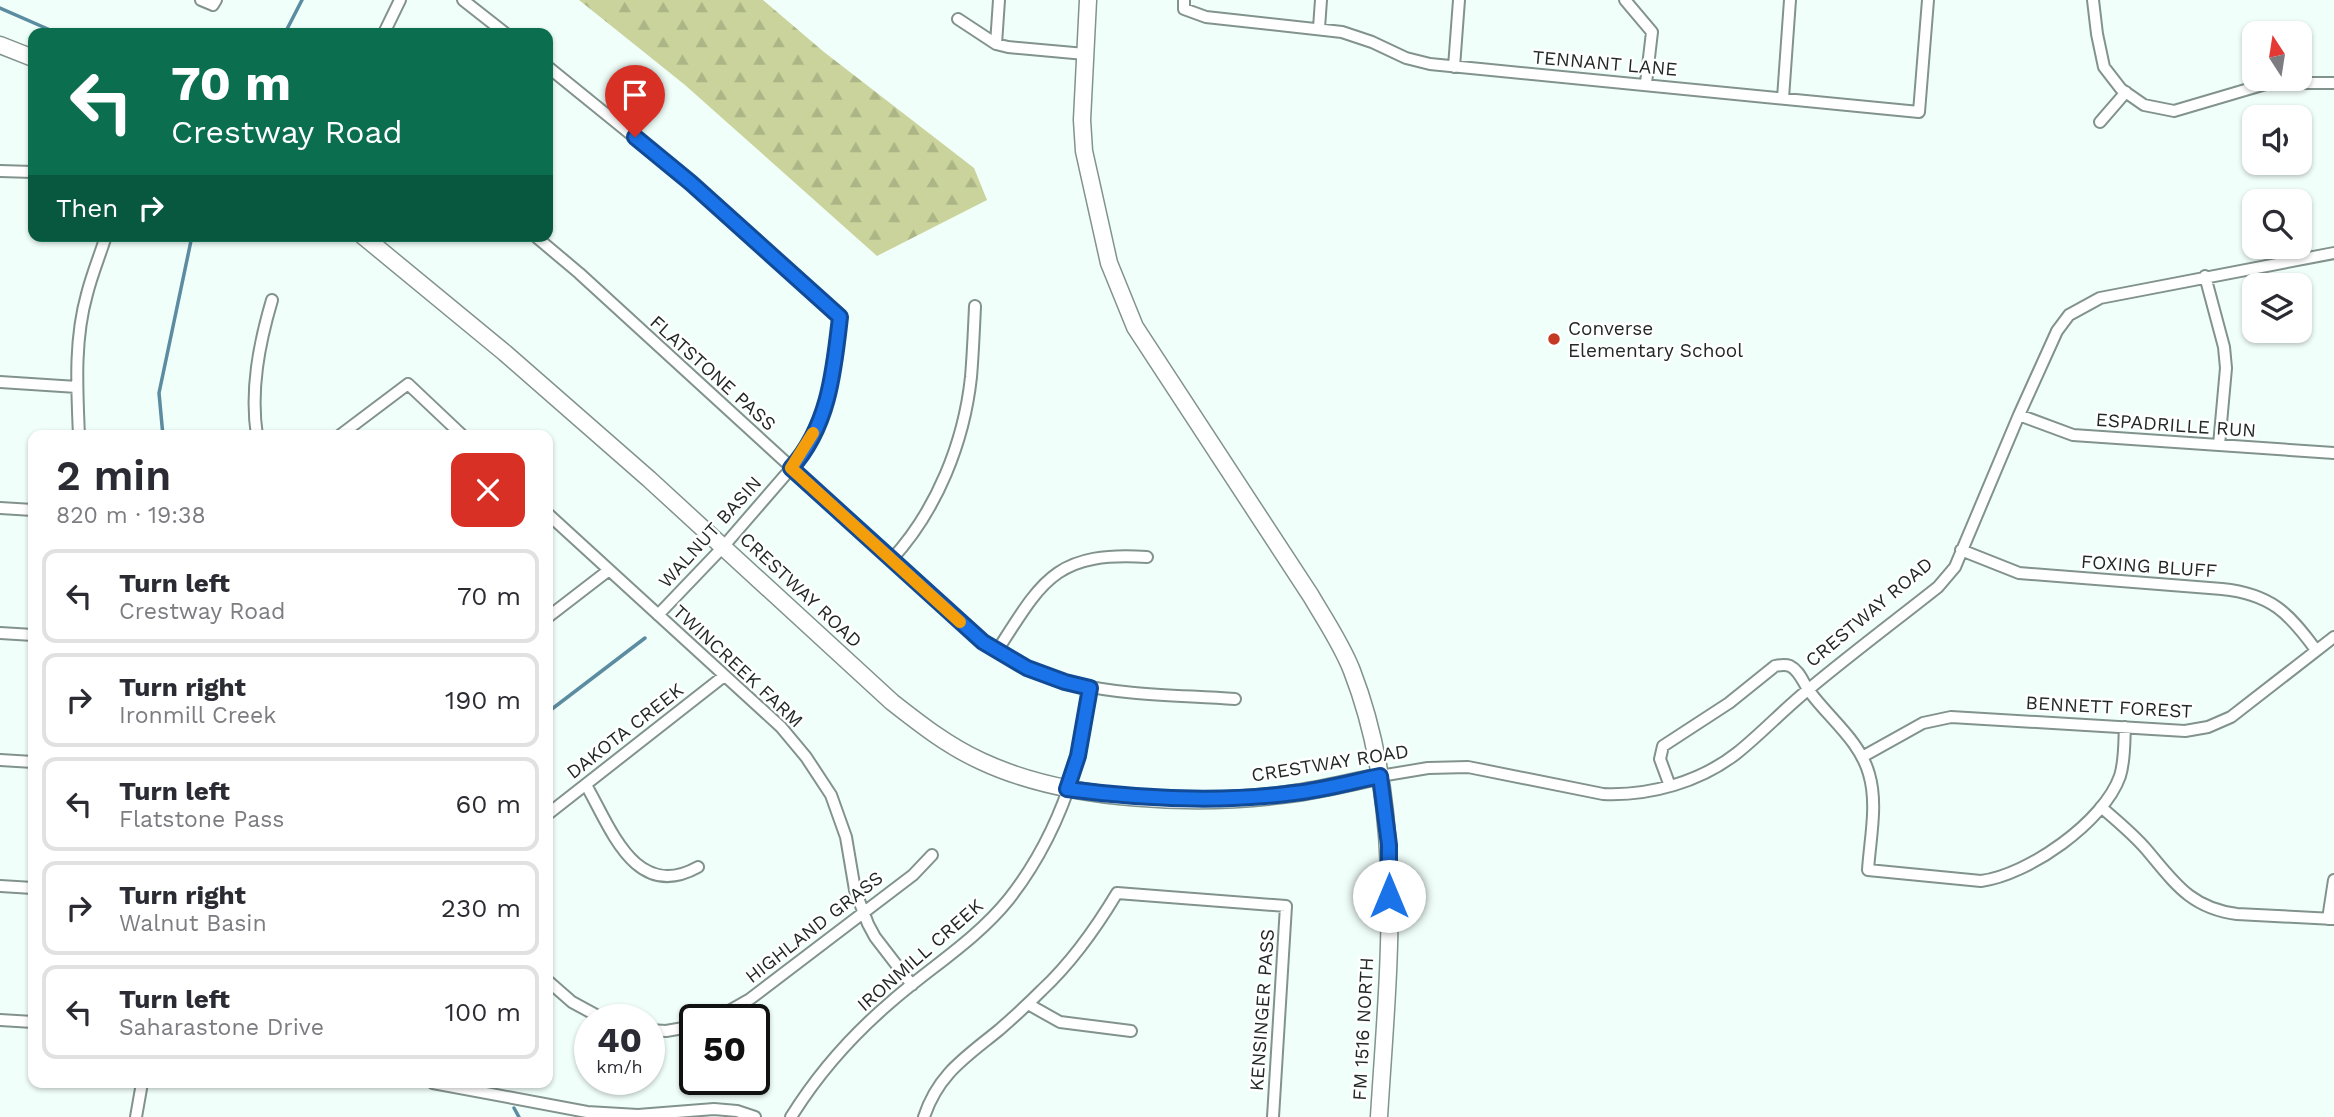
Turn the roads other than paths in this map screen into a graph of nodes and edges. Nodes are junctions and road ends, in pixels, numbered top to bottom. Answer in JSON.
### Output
{"nodes":[{"id":1,"x":201,"y":0,"type":"edge"},
{"id":2,"x":400,"y":0,"type":"edge"},
{"id":3,"x":463,"y":0,"type":"edge"},
{"id":4,"x":999,"y":0,"type":"edge"},
{"id":5,"x":1088,"y":0,"type":"edge"},
{"id":6,"x":1321,"y":0,"type":"edge"},
{"id":7,"x":1459,"y":0,"type":"edge"},
{"id":8,"x":1625,"y":0,"type":"edge"},
{"id":9,"x":1790,"y":0,"type":"edge"},
{"id":10,"x":1928,"y":0,"type":"edge"},
{"id":11,"x":2093,"y":0,"type":"edge"},
{"id":12,"x":214,"y":3,"type":"edge"},
{"id":13,"x":1184,"y":5,"type":"edge"},
{"id":14,"x":958,"y":19,"type":"dead end"},
{"id":15,"x":386,"y":28,"type":"edge"},
{"id":16,"x":499,"y":28,"type":"edge"},
{"id":17,"x":1319,"y":28,"type":"junction"},
{"id":18,"x":996,"y":44,"type":"junction"},
{"id":19,"x":0,"y":45,"type":"edge"},
{"id":20,"x":1085,"y":54,"type":"junction"},
{"id":21,"x":28,"y":56,"type":"edge"},
{"id":22,"x":1454,"y":67,"type":"junction"},
{"id":23,"x":553,"y":71,"type":"edge"},
{"id":24,"x":1646,"y":83,"type":"junction"},
{"id":25,"x":2334,"y":83,"type":"edge"},
{"id":26,"x":2126,"y":92,"type":"junction"},
{"id":27,"x":1783,"y":98,"type":"junction"},
{"id":28,"x":2100,"y":122,"type":"dead end"},
{"id":29,"x":0,"y":171,"type":"edge"},
{"id":30,"x":28,"y":172,"type":"edge"},
{"id":31,"x":104,"y":242,"type":"edge"},
{"id":32,"x":370,"y":242,"type":"edge"},
{"id":33,"x":543,"y":242,"type":"edge"},
{"id":34,"x":2334,"y":253,"type":"edge"},
{"id":35,"x":2205,"y":276,"type":"junction"},
{"id":36,"x":272,"y":300,"type":"dead end"},
{"id":37,"x":975,"y":306,"type":"dead end"},
{"id":38,"x":0,"y":382,"type":"edge"},
{"id":39,"x":77,"y":387,"type":"junction"},
{"id":40,"x":2019,"y":415,"type":"junction"},
{"id":41,"x":79,"y":430,"type":"edge"},
{"id":42,"x":257,"y":430,"type":"edge"},
{"id":43,"x":347,"y":430,"type":"edge"},
{"id":44,"x":457,"y":430,"type":"edge"},
{"id":45,"x":2220,"y":445,"type":"junction"},
{"id":46,"x":2334,"y":453,"type":"edge"},
{"id":47,"x":791,"y":468,"type":"junction"},
{"id":48,"x":0,"y":508,"type":"edge"},
{"id":49,"x":28,"y":510,"type":"edge"},
{"id":50,"x":553,"y":519,"type":"edge"},
{"id":51,"x":723,"y":547,"type":"junction"},
{"id":52,"x":1961,"y":550,"type":"junction"},
{"id":53,"x":1147,"y":557,"type":"dead end"},
{"id":54,"x":892,"y":559,"type":"junction"},
{"id":55,"x":609,"y":570,"type":"junction"},
{"id":56,"x":553,"y":613,"type":"edge"},
{"id":57,"x":658,"y":615,"type":"junction"},
{"id":58,"x":0,"y":633,"type":"edge"},
{"id":59,"x":28,"y":635,"type":"edge"},
{"id":60,"x":2334,"y":637,"type":"edge"},
{"id":61,"x":2316,"y":650,"type":"junction"},
{"id":62,"x":997,"y":651,"type":"junction"},
{"id":63,"x":724,"y":676,"type":"junction"},
{"id":64,"x":1090,"y":688,"type":"junction"},
{"id":65,"x":1808,"y":690,"type":"junction"},
{"id":66,"x":1235,"y":699,"type":"dead end"},
{"id":67,"x":2125,"y":727,"type":"junction"},
{"id":68,"x":1862,"y":757,"type":"junction"},
{"id":69,"x":0,"y":760,"type":"edge"},
{"id":70,"x":28,"y":762,"type":"edge"},
{"id":71,"x":1380,"y":776,"type":"junction"},
{"id":72,"x":586,"y":785,"type":"junction"},
{"id":73,"x":1670,"y":786,"type":"junction"},
{"id":74,"x":1067,"y":789,"type":"junction"},
{"id":75,"x":2101,"y":807,"type":"junction"},
{"id":76,"x":553,"y":810,"type":"edge"},
{"id":77,"x":932,"y":855,"type":"dead end"},
{"id":78,"x":698,"y":867,"type":"dead end"},
{"id":79,"x":2334,"y":880,"type":"edge"},
{"id":80,"x":0,"y":886,"type":"edge"},
{"id":81,"x":28,"y":888,"type":"edge"},
{"id":82,"x":863,"y":913,"type":"junction"},
{"id":83,"x":2331,"y":919,"type":"edge"},
{"id":84,"x":553,"y":985,"type":"edge"},
{"id":85,"x":912,"y":985,"type":"junction"},
{"id":86,"x":576,"y":1004,"type":"edge"},
{"id":87,"x":741,"y":1004,"type":"edge"},
{"id":88,"x":1028,"y":1004,"type":"junction"},
{"id":89,"x":0,"y":1020,"type":"edge"},
{"id":90,"x":28,"y":1022,"type":"edge"},
{"id":91,"x":1130,"y":1031,"type":"dead end"},
{"id":92,"x":141,"y":1088,"type":"edge"},
{"id":93,"x":461,"y":1088,"type":"edge"},
{"id":94,"x":136,"y":1117,"type":"edge"},
{"id":95,"x":755,"y":1117,"type":"edge"},
{"id":96,"x":791,"y":1117,"type":"edge"},
{"id":97,"x":924,"y":1117,"type":"edge"},
{"id":98,"x":1273,"y":1117,"type":"edge"},
{"id":99,"x":1379,"y":1117,"type":"edge"}],
"edges":[{"from":1,"to":12,"type":"street"},
{"from":2,"to":15,"type":"street"},
{"from":3,"to":16,"type":"street"},
{"from":4,"to":18,"type":"street"},
{"from":5,"to":20,"type":"street","name":"FM 1516 NORTH"},
{"from":6,"to":17,"type":"street"},
{"from":7,"to":22,"type":"street"},
{"from":8,"to":24,"type":"street"},
{"from":9,"to":27,"type":"street"},
{"from":10,"to":27,"type":"street","name":"TENNANT LANE"},
{"from":11,"to":26,"type":"street"},
{"from":13,"to":17,"type":"street","name":"TENNANT LANE"},
{"from":14,"to":18,"type":"street"},
{"from":17,"to":22,"type":"street","name":"TENNANT LANE"},
{"from":18,"to":20,"type":"street"},
{"from":19,"to":21,"type":"street"},
{"from":20,"to":71,"type":"street","name":"FM 1516 NORTH"},
{"from":22,"to":24,"type":"street","name":"TENNANT LANE"},
{"from":23,"to":47,"type":"street","name":"WALNUT BASIN"},
{"from":24,"to":27,"type":"street","name":"TENNANT LANE"},
{"from":25,"to":26,"type":"street"},
{"from":26,"to":28,"type":"street"},
{"from":29,"to":30,"type":"street"},
{"from":31,"to":39,"type":"street"},
{"from":32,"to":51,"type":"street","name":"CRESTWAY ROAD"},
{"from":33,"to":47,"type":"street","name":"FLATSTONE PASS"},
{"from":34,"to":35,"type":"street","name":"CRESTWAY ROAD"},
{"from":35,"to":40,"type":"street","name":"CRESTWAY ROAD"},
{"from":35,"to":45,"type":"street"},
{"from":36,"to":42,"type":"street"},
{"from":37,"to":54,"type":"street"},
{"from":38,"to":39,"type":"street"},
{"from":39,"to":41,"type":"street"},
{"from":40,"to":45,"type":"street","name":"ESPADRILLE RUN"},
{"from":40,"to":52,"type":"street","name":"CRESTWAY ROAD"},
{"from":43,"to":44,"type":"street"},
{"from":45,"to":46,"type":"street","name":"ESPADRILLE RUN"},
{"from":47,"to":51,"type":"street","name":"WALNUT BASIN"},
{"from":47,"to":54,"type":"street","name":"FLATSTONE PASS"},
{"from":48,"to":49,"type":"street"},
{"from":50,"to":55,"type":"street","name":"TWINCREEK FARM"},
{"from":51,"to":57,"type":"street","name":"WALNUT BASIN"},
{"from":51,"to":74,"type":"street","name":"CRESTWAY ROAD"},
{"from":52,"to":61,"type":"street","name":"FOXING BLUFF"},
{"from":52,"to":65,"type":"street","name":"CRESTWAY ROAD"},
{"from":53,"to":62,"type":"street"},
{"from":54,"to":62,"type":"street","name":"FLATSTONE PASS"},
{"from":55,"to":56,"type":"street"},
{"from":55,"to":57,"type":"street","name":"TWINCREEK FARM"},
{"from":57,"to":63,"type":"street","name":"TWINCREEK FARM"},
{"from":58,"to":59,"type":"street"},
{"from":60,"to":61,"type":"street","name":"BENNETT FOREST"},
{"from":61,"to":67,"type":"street","name":"BENNETT FOREST"},
{"from":62,"to":64,"type":"street","name":"FLATSTONE PASS"},
{"from":63,"to":72,"type":"street","name":"DAKOTA CREEK"},
{"from":63,"to":82,"type":"street","name":"TWINCREEK FARM"},
{"from":64,"to":66,"type":"street","name":"FLATSTONE PASS"},
{"from":64,"to":74,"type":"street","name":"IRONMILL CREEK"},
{"from":65,"to":68,"type":"street"},
{"from":65,"to":73,"type":"street","name":"CRESTWAY ROAD"},
{"from":65,"to":73,"type":"street"},
{"from":67,"to":68,"type":"street","name":"BENNETT FOREST"},
{"from":67,"to":75,"type":"street"},
{"from":68,"to":75,"type":"street"},
{"from":69,"to":70,"type":"street"},
{"from":71,"to":73,"type":"street","name":"CRESTWAY ROAD"},
{"from":71,"to":74,"type":"street","name":"CRESTWAY ROAD"},
{"from":71,"to":99,"type":"street","name":"FM 1516 NORTH"},
{"from":72,"to":76,"type":"street","name":"DAKOTA CREEK"},
{"from":72,"to":78,"type":"street"},
{"from":74,"to":85,"type":"street","name":"IRONMILL CREEK"},
{"from":75,"to":83,"type":"street"},
{"from":77,"to":82,"type":"street","name":"HIGHLAND GRASS"},
{"from":79,"to":83,"type":"street"},
{"from":80,"to":81,"type":"street"},
{"from":82,"to":85,"type":"street","name":"TWINCREEK FARM"},
{"from":82,"to":87,"type":"street","name":"HIGHLAND GRASS"},
{"from":84,"to":86,"type":"street"},
{"from":85,"to":96,"type":"street","name":"IRONMILL CREEK"},
{"from":88,"to":91,"type":"street"},
{"from":88,"to":97,"type":"street"},
{"from":88,"to":98,"type":"street","name":"KENSINGER PASS"},
{"from":89,"to":90,"type":"street"},
{"from":92,"to":94,"type":"street"},
{"from":93,"to":95,"type":"street"}]}
